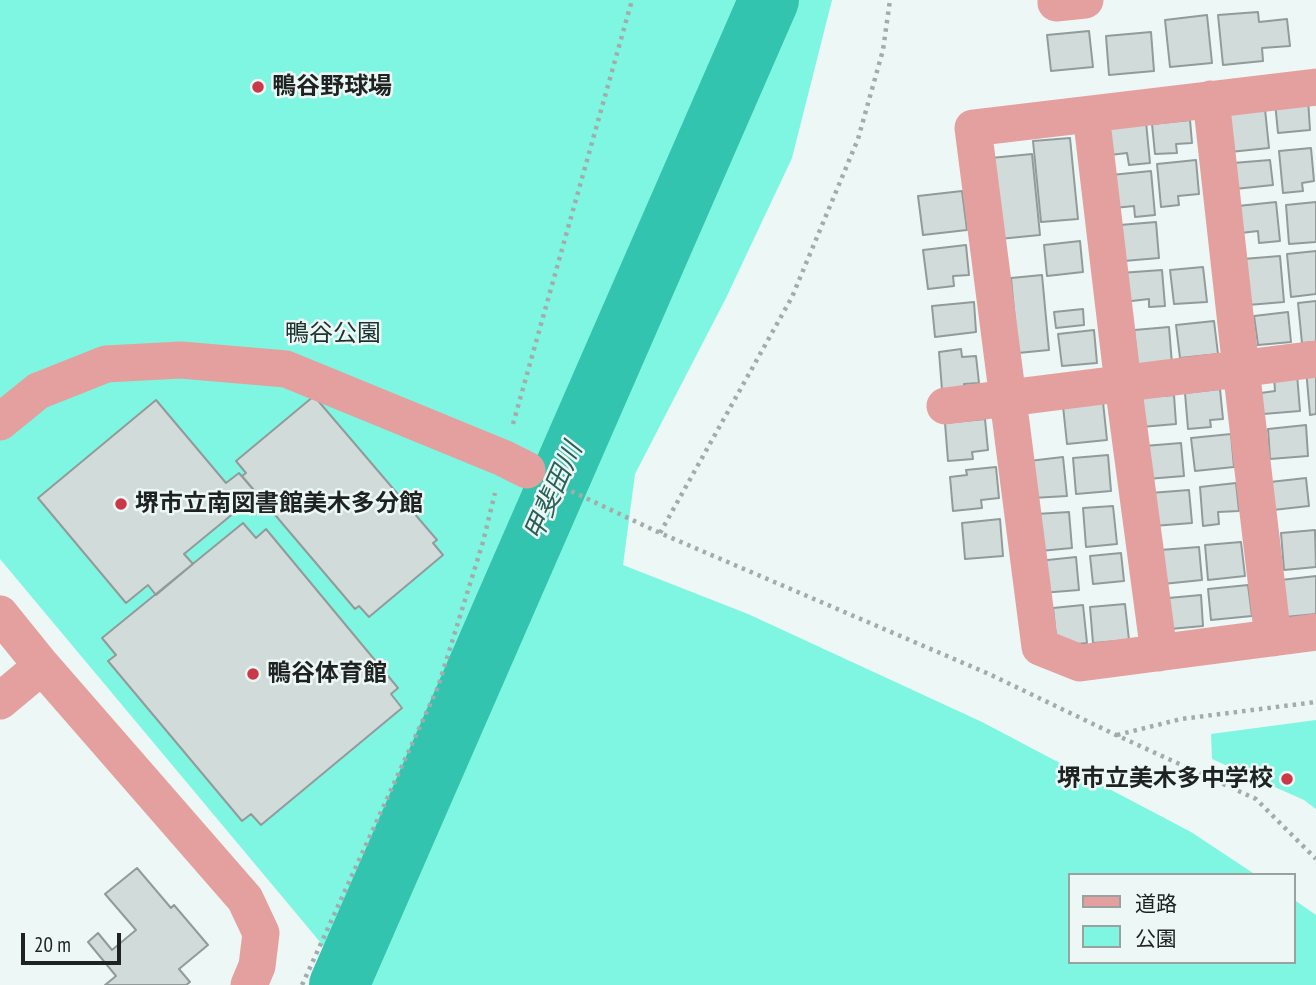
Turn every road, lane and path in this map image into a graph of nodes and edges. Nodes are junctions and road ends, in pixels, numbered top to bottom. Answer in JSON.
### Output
{"nodes":[{"id":1,"x":632,"y":0,"type":"edge"},
{"id":2,"x":890,"y":0,"type":"edge"},
{"id":3,"x":1056,"y":0,"type":"edge"},
{"id":4,"x":1085,"y":0,"type":"edge"},
{"id":5,"x":1316,"y":87,"type":"edge"},
{"id":6,"x":1211,"y":99,"type":"junction"},
{"id":7,"x":1091,"y":114,"type":"junction"},
{"id":8,"x":1316,"y":359,"type":"edge"},
{"id":9,"x":1241,"y":369,"type":"junction"},
{"id":10,"x":1123,"y":384,"type":"junction"},
{"id":11,"x":1007,"y":399,"type":"junction"},
{"id":12,"x":945,"y":406,"type":"dead end"},
{"id":13,"x":0,"y":422,"type":"edge"},
{"id":14,"x":515,"y":464,"type":"junction"},
{"id":15,"x":660,"y":533,"type":"junction"},
{"id":16,"x":0,"y":614,"type":"edge"},
{"id":17,"x":1316,"y":632,"type":"edge"},
{"id":18,"x":1273,"y":638,"type":"junction"},
{"id":19,"x":1159,"y":653,"type":"junction"},
{"id":20,"x":42,"y":666,"type":"junction"},
{"id":21,"x":0,"y":701,"type":"edge"},
{"id":22,"x":1316,"y":702,"type":"edge"},
{"id":23,"x":1116,"y":735,"type":"junction"},
{"id":24,"x":1316,"y":859,"type":"edge"},
{"id":25,"x":249,"y":985,"type":"edge"},
{"id":26,"x":302,"y":985,"type":"edge"}],
"edges":[{"from":1,"to":14,"type":"path"},
{"from":2,"to":15,"type":"path"},
{"from":3,"to":4,"type":"street"},
{"from":5,"to":6,"type":"street"},
{"from":6,"to":7,"type":"street"},
{"from":6,"to":9,"type":"street"},
{"from":7,"to":10,"type":"street"},
{"from":7,"to":11,"type":"street"},
{"from":8,"to":9,"type":"street"},
{"from":9,"to":10,"type":"street"},
{"from":9,"to":18,"type":"street"},
{"from":10,"to":11,"type":"street"},
{"from":10,"to":19,"type":"street"},
{"from":11,"to":12,"type":"street"},
{"from":11,"to":19,"type":"street"},
{"from":13,"to":14,"type":"street"},
{"from":14,"to":15,"type":"path"},
{"from":14,"to":26,"type":"path"},
{"from":15,"to":23,"type":"path"},
{"from":16,"to":20,"type":"street"},
{"from":17,"to":18,"type":"street"},
{"from":18,"to":19,"type":"street"},
{"from":20,"to":21,"type":"street"},
{"from":20,"to":25,"type":"street"},
{"from":22,"to":23,"type":"path"},
{"from":23,"to":24,"type":"path"}]}
